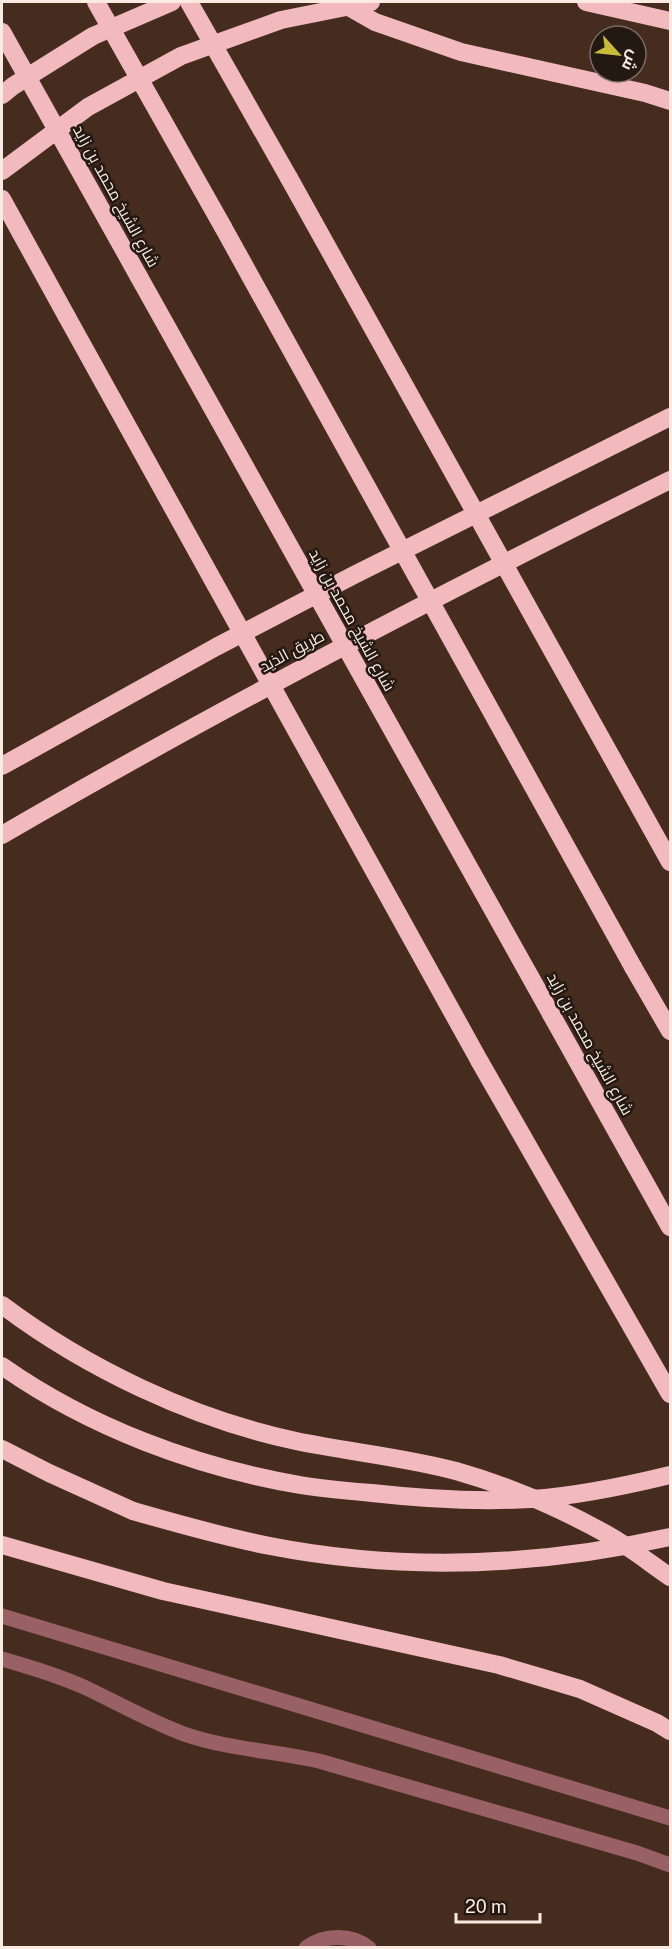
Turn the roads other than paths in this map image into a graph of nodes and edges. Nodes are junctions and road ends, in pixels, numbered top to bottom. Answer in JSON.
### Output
{"nodes":[{"id":1,"x":96,"y":2,"type":"edge"},
{"id":2,"x":172,"y":2,"type":"edge"},
{"id":3,"x":189,"y":2,"type":"edge"},
{"id":4,"x":339,"y":2,"type":"edge"},
{"id":5,"x":371,"y":2,"type":"edge"},
{"id":6,"x":586,"y":2,"type":"edge"},
{"id":7,"x":670,"y":21,"type":"edge"},
{"id":8,"x":2,"y":32,"type":"edge"},
{"id":9,"x":2,"y":95,"type":"edge"},
{"id":10,"x":670,"y":101,"type":"edge"},
{"id":11,"x":2,"y":171,"type":"edge"},
{"id":12,"x":2,"y":199,"type":"edge"},
{"id":13,"x":670,"y":417,"type":"edge"},
{"id":14,"x":670,"y":480,"type":"edge"},
{"id":15,"x":2,"y":766,"type":"edge"},
{"id":16,"x":2,"y":835,"type":"edge"},
{"id":17,"x":670,"y":862,"type":"edge"},
{"id":18,"x":670,"y":1031,"type":"edge"},
{"id":19,"x":670,"y":1227,"type":"edge"},
{"id":20,"x":2,"y":1305,"type":"edge"},
{"id":21,"x":2,"y":1366,"type":"edge"},
{"id":22,"x":670,"y":1394,"type":"edge"},
{"id":23,"x":2,"y":1449,"type":"edge"},
{"id":24,"x":670,"y":1475,"type":"edge"},
{"id":25,"x":670,"y":1537,"type":"edge"},
{"id":26,"x":2,"y":1545,"type":"edge"},
{"id":27,"x":670,"y":1577,"type":"edge"},
{"id":28,"x":2,"y":1616,"type":"edge"},
{"id":29,"x":2,"y":1659,"type":"edge"},
{"id":30,"x":670,"y":1731,"type":"edge"},
{"id":31,"x":670,"y":1818,"type":"edge"},
{"id":32,"x":670,"y":1865,"type":"edge"},
{"id":33,"x":306,"y":1947,"type":"edge"},
{"id":34,"x":369,"y":1947,"type":"edge"}],
"edges":[{"from":1,"to":18,"type":"highway","bridge":true},
{"from":2,"to":9,"type":"highway","bridge":true},
{"from":3,"to":17,"type":"highway","bridge":true},
{"from":4,"to":10,"type":"highway"},
{"from":5,"to":11,"type":"highway","bridge":true},
{"from":6,"to":7,"type":"highway"},
{"from":8,"to":19,"type":"highway","name":"شارع الشيخ محمد بن زايد","bridge":true},
{"from":12,"to":22,"type":"highway","bridge":true},
{"from":13,"to":15,"type":"highway"},
{"from":14,"to":16,"type":"highway","name":"طريق الذيد"},
{"from":20,"to":27,"type":"highway"},
{"from":21,"to":24,"type":"highway","bridge":true},
{"from":23,"to":25,"type":"highway","bridge":true},
{"from":26,"to":30,"type":"highway"},
{"from":28,"to":31,"type":"street"},
{"from":29,"to":32,"type":"street"},
{"from":33,"to":34,"type":"street"}]}
